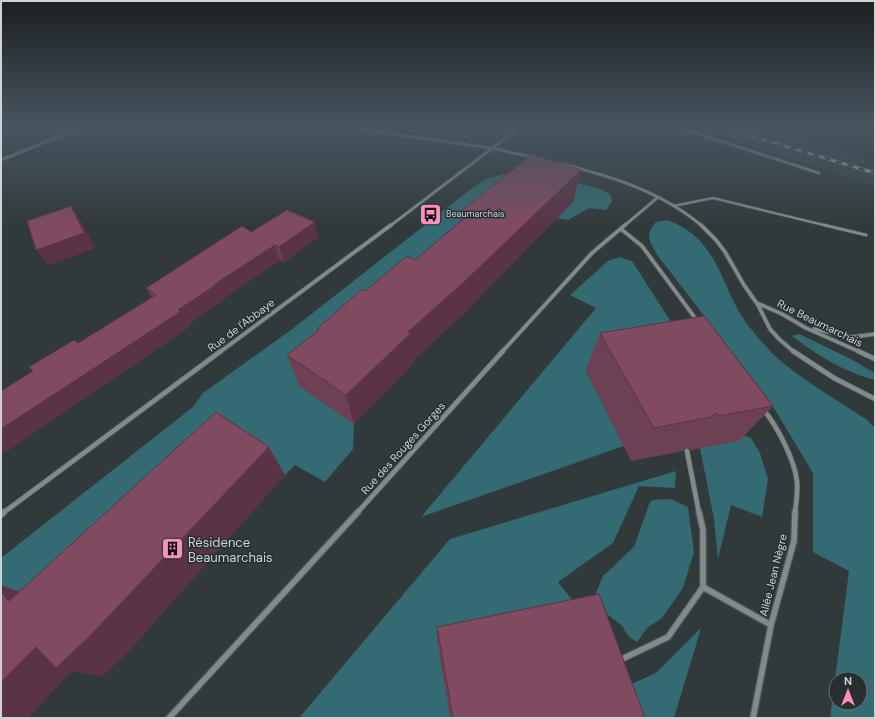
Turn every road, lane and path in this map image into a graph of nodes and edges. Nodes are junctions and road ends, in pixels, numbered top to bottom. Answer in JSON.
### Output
{"nodes":[{"id":1,"x":476,"y":161,"type":"edge"},
{"id":2,"x":550,"y":161,"type":"edge"},
{"id":3,"x":781,"y":161,"type":"edge"},
{"id":4,"x":819,"y":173,"type":"dead end"},
{"id":5,"x":657,"y":198,"type":"junction"},
{"id":6,"x":672,"y":206,"type":"junction"},
{"id":7,"x":621,"y":229,"type":"junction"},
{"id":8,"x":866,"y":235,"type":"dead end"},
{"id":9,"x":756,"y":302,"type":"junction"},
{"id":10,"x":702,"y":327,"type":"edge"},
{"id":11,"x":806,"y":328,"type":"junction"},
{"id":12,"x":875,"y":334,"type":"edge"},
{"id":13,"x":875,"y":359,"type":"edge"},
{"id":14,"x":875,"y":399,"type":"edge"},
{"id":15,"x":759,"y":404,"type":"edge"},
{"id":16,"x":687,"y":451,"type":"edge"},
{"id":17,"x":1,"y":515,"type":"edge"},
{"id":18,"x":703,"y":587,"type":"junction"},
{"id":19,"x":772,"y":625,"type":"junction"},
{"id":20,"x":620,"y":660,"type":"edge"},
{"id":21,"x":169,"y":718,"type":"edge"},
{"id":22,"x":753,"y":718,"type":"edge"}],
"edges":[{"from":1,"to":17,"type":"street","name":"Rue de l'Abbaye"},
{"from":2,"to":5,"type":"street","name":"Rue Beaumarchais"},
{"from":3,"to":4,"type":"street"},
{"from":5,"to":6,"type":"street","name":"Rue Beaumarchais"},
{"from":5,"to":7,"type":"street","name":"Rue des Rouges Gorges"},
{"from":6,"to":8,"type":"lane"},
{"from":6,"to":9,"type":"street","name":"Rue Beaumarchais"},
{"from":7,"to":10,"type":"street"},
{"from":7,"to":21,"type":"street","name":"Rue des Rouges Gorges"},
{"from":9,"to":11,"type":"street","name":"Rue Beaumarchais"},
{"from":9,"to":14,"type":"street","name":"Rue Beaumarchais"},
{"from":11,"to":12,"type":"street"},
{"from":11,"to":13,"type":"street","name":"Rue Beaumarchais"},
{"from":15,"to":19,"type":"street","name":"Allée Jean Nègre"},
{"from":16,"to":18,"type":"street"},
{"from":18,"to":19,"type":"street"},
{"from":18,"to":20,"type":"street"},
{"from":19,"to":22,"type":"street","name":"Allée Jean Nègre"}]}
